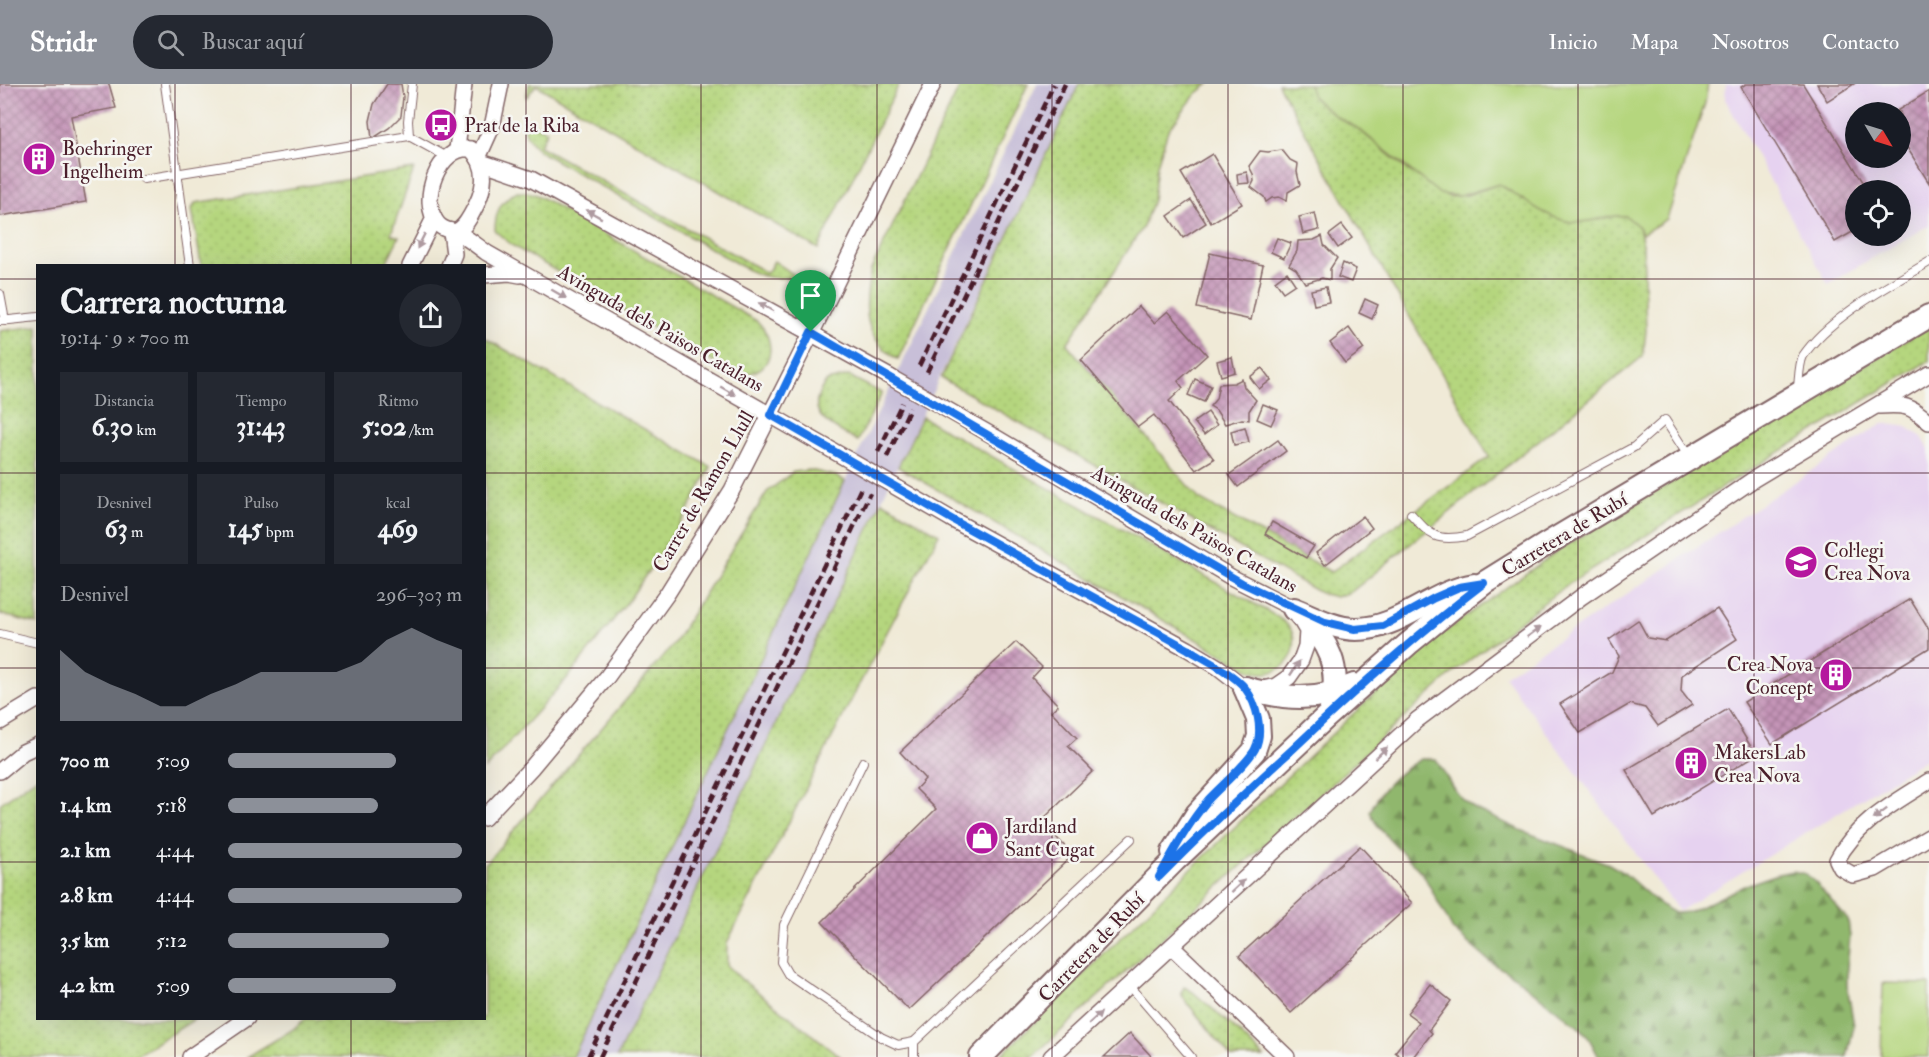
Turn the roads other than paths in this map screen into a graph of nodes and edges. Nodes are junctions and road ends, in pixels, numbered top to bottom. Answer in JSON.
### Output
{"nodes":[{"id":1,"x":165,"y":84,"type":"edge"},
{"id":2,"x":412,"y":84,"type":"edge"},
{"id":3,"x":464,"y":84,"type":"edge"},
{"id":4,"x":501,"y":84,"type":"edge"},
{"id":5,"x":933,"y":84,"type":"edge"},
{"id":6,"x":409,"y":136,"type":"junction"},
{"id":7,"x":452,"y":153,"type":"junction"},
{"id":8,"x":479,"y":160,"type":"junction"},
{"id":9,"x":178,"y":175,"type":"junction"},
{"id":10,"x":144,"y":179,"type":"dead end"},
{"id":11,"x":434,"y":218,"type":"junction"},
{"id":12,"x":453,"y":231,"type":"junction"},
{"id":13,"x":1929,"y":262,"type":"edge"},
{"id":14,"x":190,"y":264,"type":"edge"},
{"id":15,"x":411,"y":264,"type":"edge"},
{"id":16,"x":450,"y":264,"type":"edge"},
{"id":17,"x":486,"y":275,"type":"edge"},
{"id":18,"x":527,"y":276,"type":"junction"},
{"id":19,"x":0,"y":294,"type":"edge"},
{"id":20,"x":1929,"y":316,"type":"edge"},
{"id":21,"x":36,"y":317,"type":"edge"},
{"id":22,"x":2,"y":321,"type":"edge"},
{"id":23,"x":811,"y":332,"type":"junction"},
{"id":24,"x":1929,"y":374,"type":"edge"},
{"id":25,"x":1797,"y":395,"type":"junction"},
{"id":26,"x":1876,"y":406,"type":"junction"},
{"id":27,"x":771,"y":415,"type":"junction"},
{"id":28,"x":1929,"y":422,"type":"edge"},
{"id":29,"x":1689,"y":458,"type":"junction"},
{"id":30,"x":1410,"y":514,"type":"dead end"},
{"id":31,"x":1484,"y":583,"type":"junction"},
{"id":32,"x":1294,"y":609,"type":"junction"},
{"id":33,"x":0,"y":634,"type":"edge"},
{"id":34,"x":36,"y":643,"type":"edge"},
{"id":35,"x":1368,"y":680,"type":"junction"},
{"id":36,"x":1245,"y":688,"type":"junction"},
{"id":37,"x":1334,"y":694,"type":"junction"},
{"id":38,"x":36,"y":700,"type":"edge"},
{"id":39,"x":1325,"y":718,"type":"junction"},
{"id":40,"x":0,"y":722,"type":"edge"},
{"id":41,"x":36,"y":746,"type":"edge"},
{"id":42,"x":863,"y":762,"type":"dead end"},
{"id":43,"x":0,"y":771,"type":"edge"},
{"id":44,"x":1929,"y":781,"type":"edge"},
{"id":45,"x":486,"y":816,"type":"edge"},
{"id":46,"x":1929,"y":837,"type":"edge"},
{"id":47,"x":1131,"y":839,"type":"dead end"},
{"id":48,"x":1159,"y":877,"type":"junction"},
{"id":49,"x":1172,"y":947,"type":"junction"},
{"id":50,"x":1130,"y":986,"type":"junction"},
{"id":51,"x":244,"y":1020,"type":"edge"},
{"id":52,"x":914,"y":1042,"type":"junction"},
{"id":53,"x":190,"y":1057,"type":"edge"},
{"id":54,"x":914,"y":1057,"type":"edge"},
{"id":55,"x":981,"y":1057,"type":"edge"},
{"id":56,"x":1052,"y":1057,"type":"edge"},
{"id":57,"x":1191,"y":1057,"type":"edge"},
{"id":58,"x":1287,"y":1057,"type":"edge"}],
"edges":[{"from":1,"to":9,"type":"lane"},
{"from":2,"to":6,"type":"lane"},
{"from":3,"to":7,"type":"street"},
{"from":4,"to":8,"type":"street"},
{"from":5,"to":23,"type":"street","name":"Carrer de Ramon Llull"},
{"from":6,"to":7,"type":"lane"},
{"from":6,"to":9,"type":"lane"},
{"from":7,"to":8,"type":"street"},
{"from":7,"to":11,"type":"street"},
{"from":8,"to":12,"type":"street"},
{"from":23,"to":8,"type":"street","name":"Avinguda dels Països Catalans","one_way":true},
{"from":9,"to":10,"type":"lane"},
{"from":9,"to":14,"type":"lane"},
{"from":11,"to":12,"type":"street"},
{"from":11,"to":15,"type":"street","one_way":true},
{"from":12,"to":16,"type":"street"},
{"from":12,"to":18,"type":"street","name":"Avinguda dels Països Catalans"},
{"from":13,"to":25,"type":"lane"},
{"from":17,"to":18,"type":"street"},
{"from":18,"to":27,"type":"street","name":"Avinguda dels Països Catalans","one_way":true},
{"from":19,"to":22,"type":"lane"},
{"from":20,"to":25,"type":"main road","name":"Carretera de Rubí"},
{"from":21,"to":22,"type":"lane"},
{"from":23,"to":27,"type":"street","name":"Carrer de Ramon Llull"},
{"from":23,"to":32,"type":"street","name":"Avinguda dels Països Catalans","bridge":true},
{"from":24,"to":26,"type":"street"},
{"from":25,"to":29,"type":"main road","name":"Carretera de Rubí"},
{"from":26,"to":28,"type":"street"},
{"from":49,"to":26,"type":"street","one_way":true},
{"from":27,"to":36,"type":"street","name":"Avinguda dels Països Catalans","bridge":true},
{"from":27,"to":45,"type":"street","name":"Carrer de Ramon Llull"},
{"from":29,"to":30,"type":"lane"},
{"from":29,"to":31,"type":"main road","name":"Carretera de Rubí"},
{"from":31,"to":32,"type":"main road"},
{"from":31,"to":35,"type":"main road","name":"Carretera de Rubí"},
{"from":36,"to":32,"type":"street","name":"Avinguda dels Països Catalans","one_way":true},
{"from":32,"to":37,"type":"main road"},
{"from":33,"to":34,"type":"lane"},
{"from":35,"to":37,"type":"main road"},
{"from":35,"to":39,"type":"main road","name":"Carretera de Rubí"},
{"from":36,"to":37,"type":"main road"},
{"from":36,"to":48,"type":"main road"},
{"from":37,"to":39,"type":"main road"},
{"from":38,"to":40,"type":"street"},
{"from":39,"to":48,"type":"main road","name":"Carretera de Rubí"},
{"from":41,"to":43,"type":"street"},
{"from":42,"to":52,"type":"lane"},
{"from":44,"to":46,"type":"street","one_way":true},
{"from":47,"to":52,"type":"lane"},
{"from":48,"to":55,"type":"main road","name":"Carretera de Rubí"},
{"from":49,"to":50,"type":"street"},
{"from":49,"to":58,"type":"street"},
{"from":56,"to":50,"type":"street","one_way":true},
{"from":50,"to":57,"type":"lane"},
{"from":51,"to":53,"type":"street"},
{"from":52,"to":54,"type":"lane"}]}
